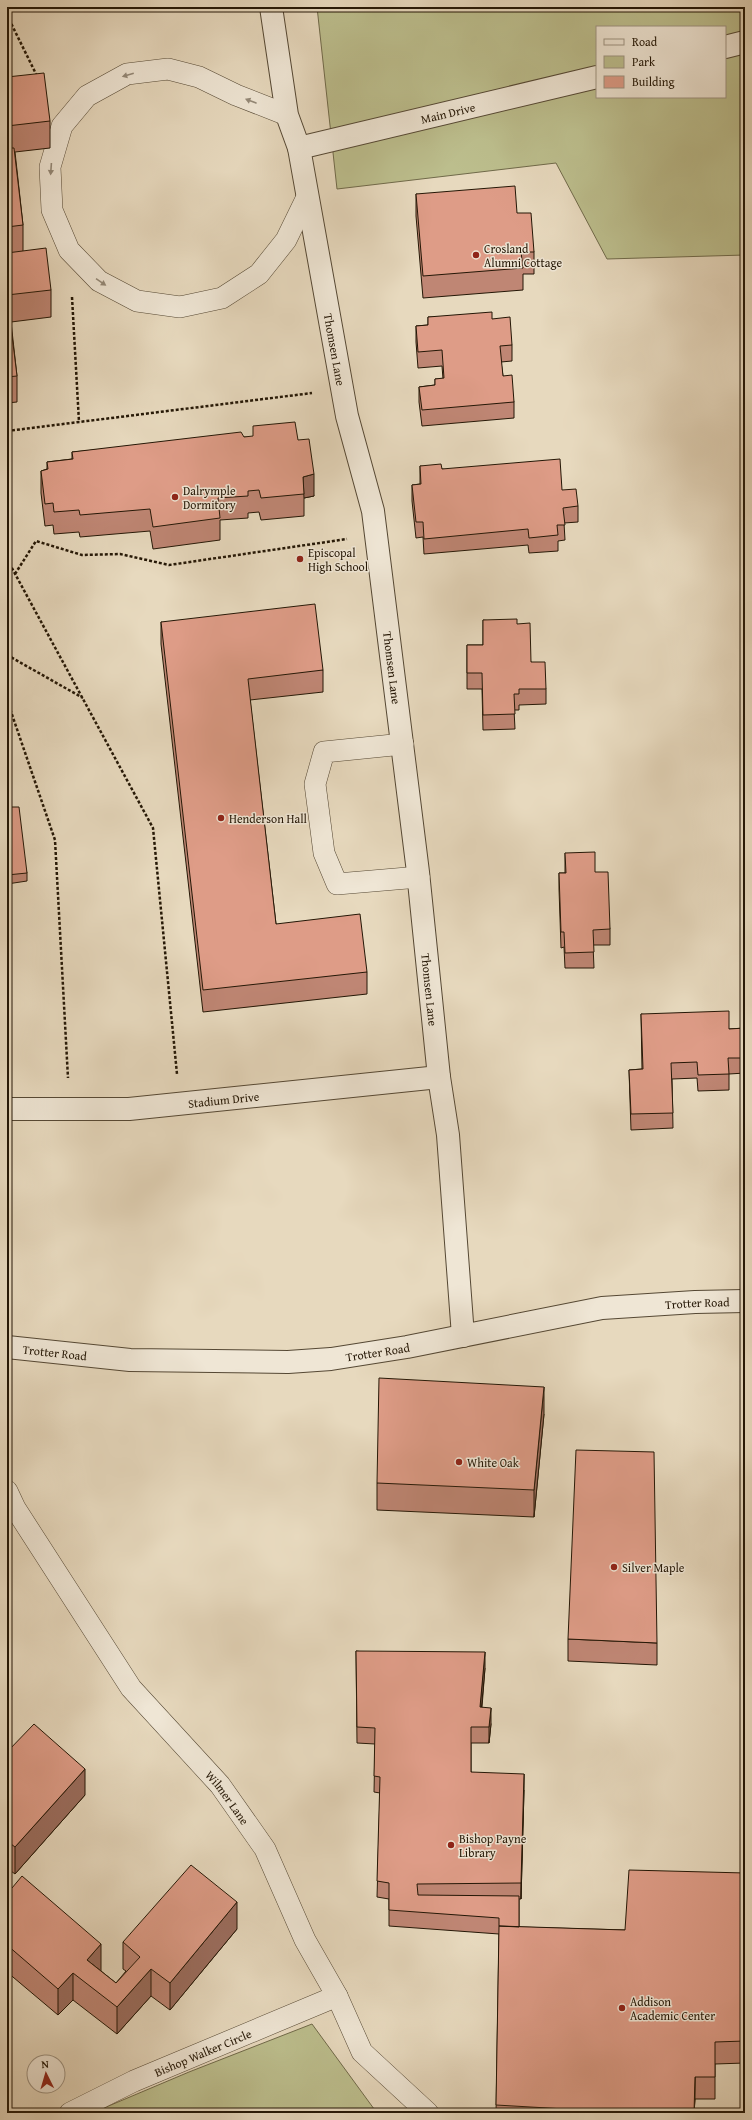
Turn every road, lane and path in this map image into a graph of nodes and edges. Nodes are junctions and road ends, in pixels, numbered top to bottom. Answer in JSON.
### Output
{"nodes":[{"id":1,"x":271,"y":7,"type":"edge"},
{"id":2,"x":7,"y":15,"type":"edge"},
{"id":3,"x":745,"y":42,"type":"edge"},
{"id":4,"x":726,"y":47,"type":"edge"},
{"id":5,"x":596,"y":77,"type":"edge"},
{"id":6,"x":38,"y":78,"type":"edge"},
{"id":7,"x":287,"y":115,"type":"junction"},
{"id":8,"x":299,"y":148,"type":"junction"},
{"id":9,"x":307,"y":198,"type":"junction"},
{"id":10,"x":70,"y":250,"type":"junction"},
{"id":11,"x":342,"y":389,"type":"junction"},
{"id":12,"x":80,"y":422,"type":"junction"},
{"id":13,"x":7,"y":431,"type":"edge"},
{"id":14,"x":376,"y":535,"type":"junction"},
{"id":15,"x":7,"y":559,"type":"edge"},
{"id":16,"x":15,"y":574,"type":"junction"},
{"id":17,"x":7,"y":655,"type":"edge"},
{"id":18,"x":84,"y":698,"type":"junction"},
{"id":19,"x":7,"y":700,"type":"edge"},
{"id":20,"x":403,"y":744,"type":"junction"},
{"id":21,"x":419,"y":877,"type":"junction"},
{"id":22,"x":440,"y":1077,"type":"junction"},
{"id":23,"x":180,"y":1105,"type":"junction"},
{"id":24,"x":7,"y":1109,"type":"edge"},
{"id":25,"x":70,"y":1109,"type":"junction"},
{"id":26,"x":745,"y":1301,"type":"edge"},
{"id":27,"x":463,"y":1336,"type":"junction"},
{"id":28,"x":7,"y":1347,"type":"edge"},
{"id":29,"x":7,"y":1491,"type":"edge"},
{"id":30,"x":337,"y":1996,"type":"junction"},
{"id":31,"x":70,"y":2113,"type":"edge"},
{"id":32,"x":428,"y":2113,"type":"edge"}],
"edges":[{"from":1,"to":7,"type":"street","name":"Thomsen Lane"},
{"from":2,"to":6,"type":"path"},
{"from":3,"to":4,"type":"street"},
{"from":5,"to":8,"type":"street","name":"Main Drive"},
{"from":7,"to":8,"type":"street","name":"Thomsen Lane"},
{"from":7,"to":10,"type":"lane","one_way":true},
{"from":8,"to":9,"type":"street","name":"Thomsen Lane"},
{"from":10,"to":9,"type":"lane","one_way":true},
{"from":9,"to":11,"type":"street","name":"Thomsen Lane"},
{"from":10,"to":12,"type":"path"},
{"from":11,"to":12,"type":"path"},
{"from":11,"to":14,"type":"street","name":"Thomsen Lane"},
{"from":12,"to":13,"type":"path"},
{"from":14,"to":16,"type":"path"},
{"from":14,"to":20,"type":"street","name":"Thomsen Lane"},
{"from":15,"to":16,"type":"path"},
{"from":16,"to":18,"type":"path"},
{"from":17,"to":18,"type":"path"},
{"from":18,"to":23,"type":"path"},
{"from":19,"to":25,"type":"path"},
{"from":20,"to":21,"type":"street","name":"Thomsen Lane"},
{"from":20,"to":21,"type":"lane"},
{"from":21,"to":22,"type":"street","name":"Thomsen Lane"},
{"from":22,"to":23,"type":"street","name":"Stadium Drive"},
{"from":22,"to":27,"type":"street","name":"Thomsen Lane"},
{"from":23,"to":25,"type":"street","name":"Stadium Drive"},
{"from":24,"to":25,"type":"street","name":"Stadium Drive"},
{"from":26,"to":27,"type":"street","name":"Trotter Road"},
{"from":27,"to":28,"type":"street","name":"Trotter Road"},
{"from":29,"to":30,"type":"lane","name":"Wilmer Lane"},
{"from":30,"to":31,"type":"lane","name":"Bishop Walker Circle"},
{"from":30,"to":32,"type":"lane","name":"Wilmer Lane"}]}
